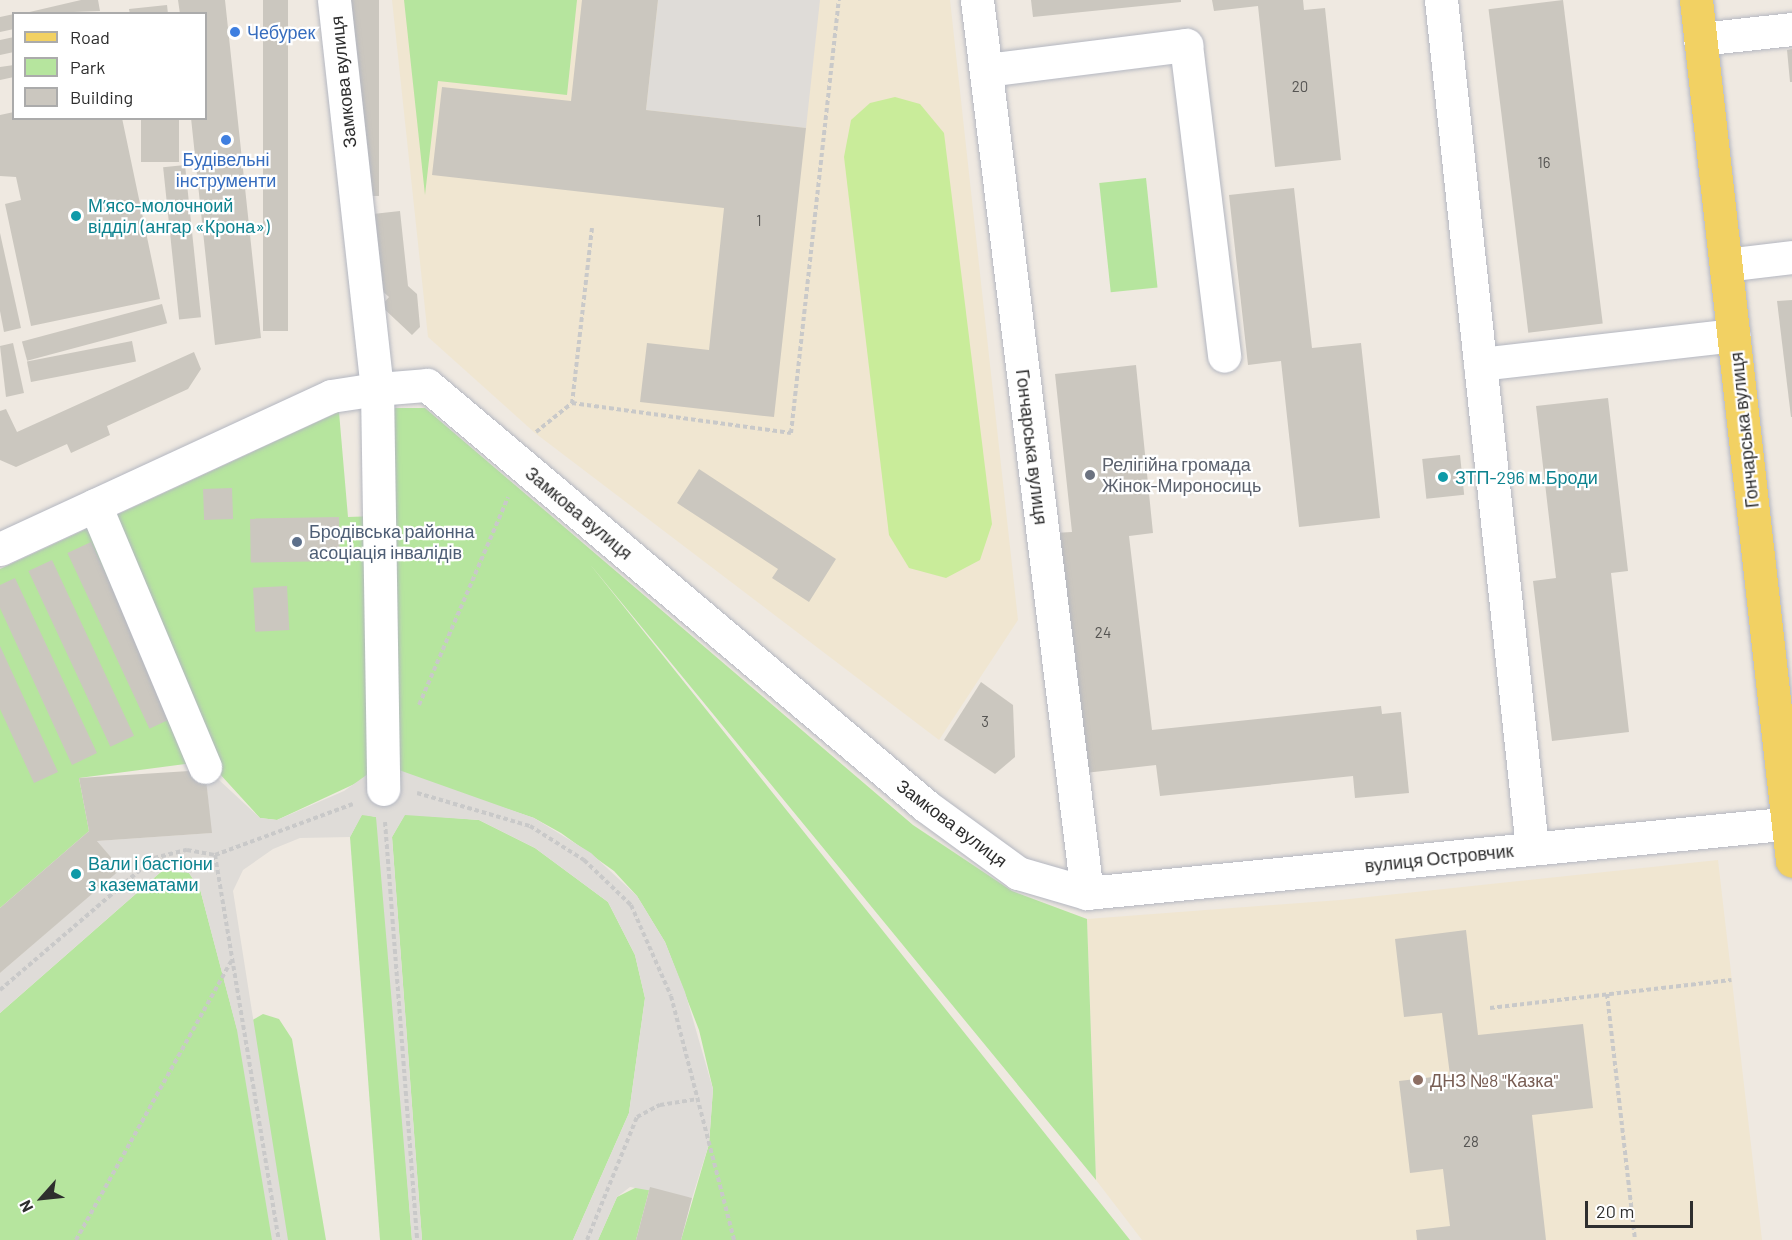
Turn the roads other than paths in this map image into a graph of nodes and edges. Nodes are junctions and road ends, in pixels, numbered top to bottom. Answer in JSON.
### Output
{"nodes":[{"id":1,"x":334,"y":0,"type":"edge"},
{"id":2,"x":977,"y":0,"type":"edge"},
{"id":3,"x":1441,"y":0,"type":"edge"},
{"id":4,"x":1696,"y":0,"type":"edge"},
{"id":5,"x":1792,"y":29,"type":"edge"},
{"id":6,"x":1700,"y":39,"type":"junction"},
{"id":7,"x":986,"y":70,"type":"junction"},
{"id":8,"x":1792,"y":257,"type":"edge"},
{"id":9,"x":1726,"y":265,"type":"junction"},
{"id":10,"x":1733,"y":335,"type":"junction"},
{"id":11,"x":1224,"y":356,"type":"dead end"},
{"id":12,"x":1480,"y":364,"type":"junction"},
{"id":13,"x":376,"y":389,"type":"junction"},
{"id":14,"x":95,"y":505,"type":"junction"},
{"id":15,"x":0,"y":549,"type":"edge"},
{"id":16,"x":205,"y":767,"type":"dead end"},
{"id":17,"x":383,"y":789,"type":"road end"},
{"id":18,"x":1790,"y":823,"type":"edge"},
{"id":19,"x":1532,"y":848,"type":"junction"},
{"id":20,"x":1792,"y":861,"type":"edge"},
{"id":21,"x":1087,"y":893,"type":"junction"}],
"edges":[{"from":1,"to":13,"type":"street","name":"Замкова вулиця"},
{"from":2,"to":7,"type":"street","name":"Гончарська вулиця"},
{"from":3,"to":12,"type":"street"},
{"from":4,"to":6,"type":"main road","name":"Гончарська вулиця"},
{"from":5,"to":6,"type":"street"},
{"from":6,"to":9,"type":"main road","name":"Гончарська вулиця"},
{"from":7,"to":11,"type":"street"},
{"from":7,"to":21,"type":"street","name":"Гончарська вулиця"},
{"from":8,"to":9,"type":"street"},
{"from":9,"to":10,"type":"main road","name":"Гончарська вулиця"},
{"from":10,"to":12,"type":"street"},
{"from":10,"to":18,"type":"main road","name":"Гончарська вулиця"},
{"from":12,"to":19,"type":"street"},
{"from":13,"to":14,"type":"street"},
{"from":13,"to":17,"type":"street"},
{"from":13,"to":21,"type":"street","name":"Замкова вулиця"},
{"from":14,"to":15,"type":"street"},
{"from":14,"to":16,"type":"street"},
{"from":18,"to":19,"type":"street","name":"вулиця Островчик"},
{"from":18,"to":20,"type":"main road","name":"Гончарська вулиця"},
{"from":19,"to":21,"type":"street","name":"вулиця Островчик"}]}
